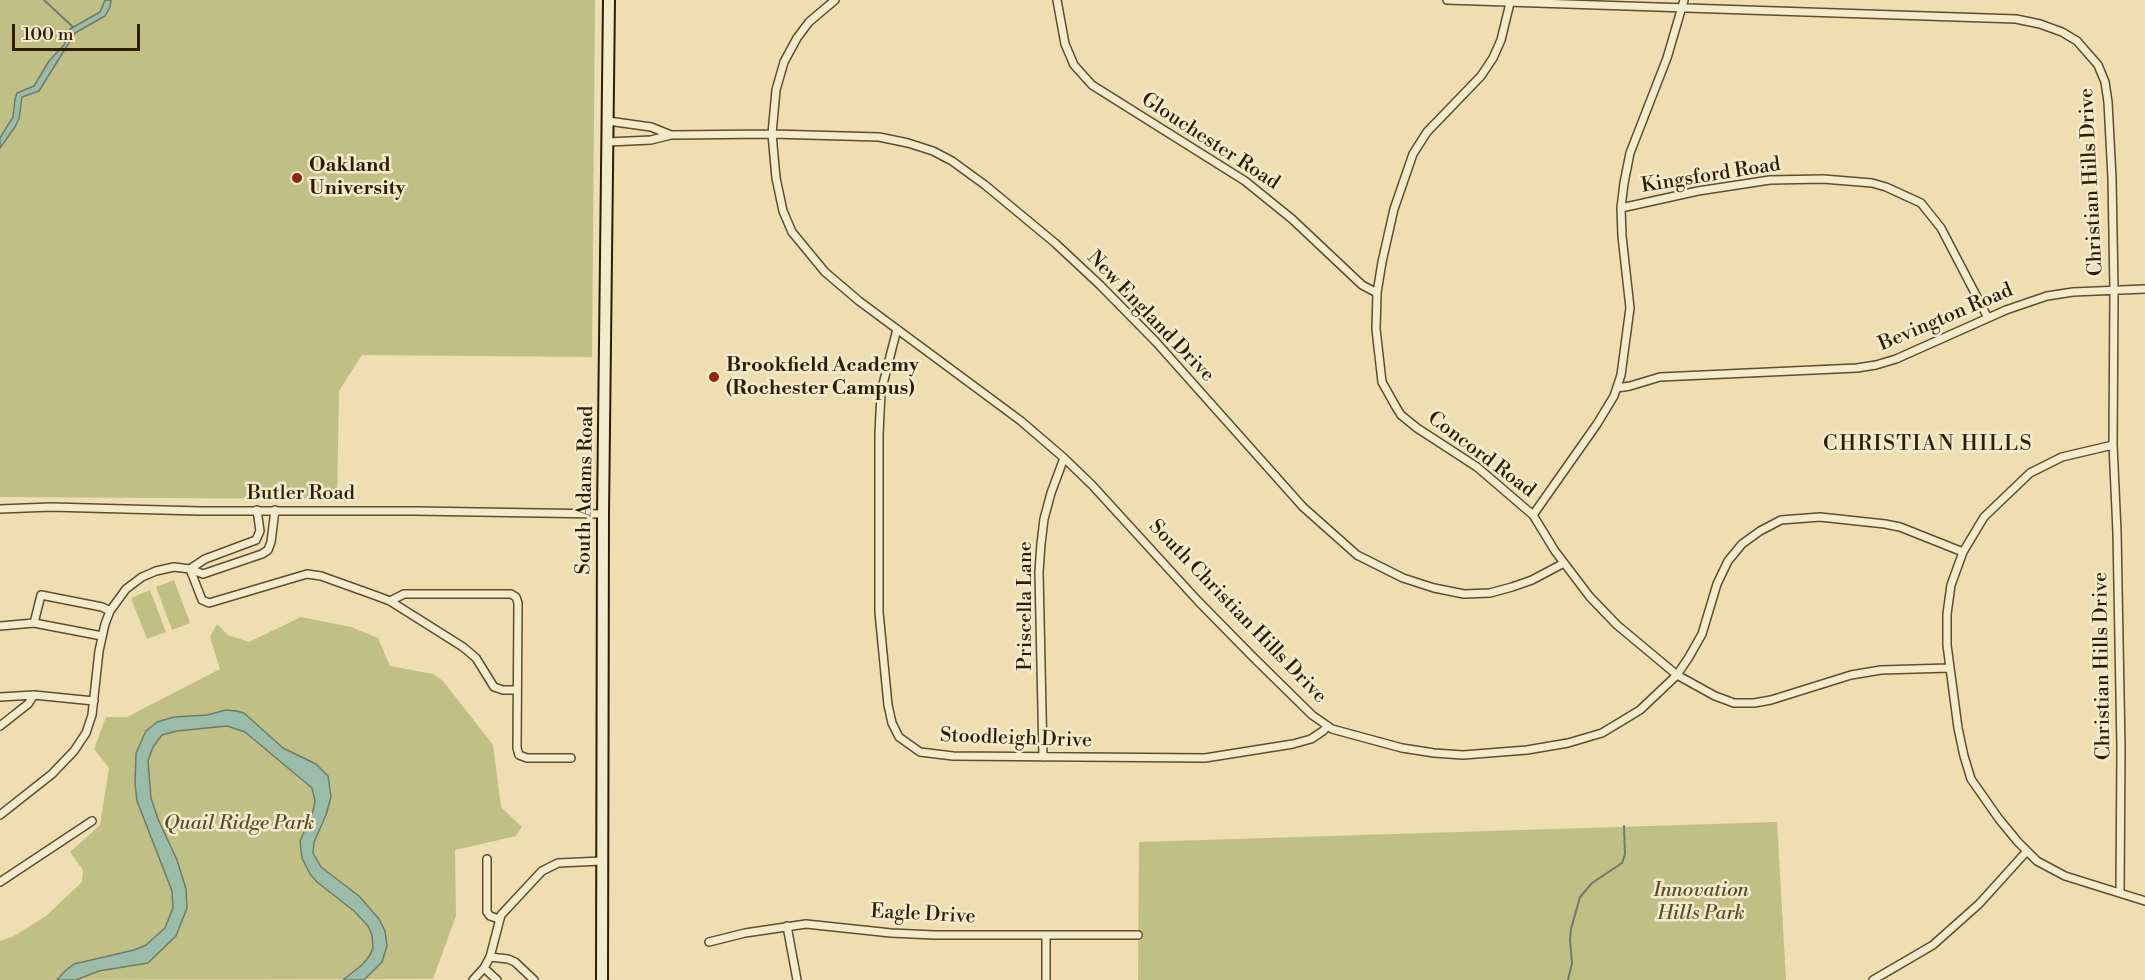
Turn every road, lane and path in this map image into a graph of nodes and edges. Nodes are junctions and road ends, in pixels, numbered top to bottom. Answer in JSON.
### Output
{"nodes":[{"id":1,"x":609,"y":0,"type":"edge"},
{"id":2,"x":835,"y":0,"type":"edge"},
{"id":3,"x":1057,"y":0,"type":"edge"},
{"id":4,"x":1447,"y":0,"type":"edge"},
{"id":5,"x":1510,"y":3,"type":"junction"},
{"id":6,"x":1683,"y":3,"type":"edge"},
{"id":7,"x":608,"y":121,"type":"junction"},
{"id":8,"x":772,"y":134,"type":"junction"},
{"id":9,"x":671,"y":135,"type":"junction"},
{"id":10,"x":608,"y":142,"type":"junction"},
{"id":11,"x":1621,"y":208,"type":"junction"},
{"id":12,"x":2145,"y":289,"type":"edge"},
{"id":13,"x":2114,"y":290,"type":"junction"},
{"id":14,"x":1377,"y":293,"type":"junction"},
{"id":15,"x":1988,"y":318,"type":"junction"},
{"id":16,"x":897,"y":329,"type":"junction"},
{"id":17,"x":1617,"y":388,"type":"junction"},
{"id":18,"x":2113,"y":445,"type":"junction"},
{"id":19,"x":1064,"y":458,"type":"junction"},
{"id":20,"x":0,"y":509,"type":"edge"},
{"id":21,"x":257,"y":510,"type":"junction"},
{"id":22,"x":275,"y":510,"type":"junction"},
{"id":23,"x":603,"y":514,"type":"junction"},
{"id":24,"x":1533,"y":515,"type":"junction"},
{"id":25,"x":1963,"y":552,"type":"junction"},
{"id":26,"x":1564,"y":563,"type":"junction"},
{"id":27,"x":190,"y":569,"type":"junction"},
{"id":28,"x":390,"y":601,"type":"junction"},
{"id":29,"x":110,"y":611,"type":"junction"},
{"id":30,"x":34,"y":623,"type":"junction"},
{"id":31,"x":0,"y":626,"type":"edge"},
{"id":32,"x":102,"y":636,"type":"junction"},
{"id":33,"x":1949,"y":668,"type":"junction"},
{"id":34,"x":1677,"y":675,"type":"junction"},
{"id":35,"x":517,"y":690,"type":"junction"},
{"id":36,"x":34,"y":695,"type":"junction"},
{"id":37,"x":0,"y":697,"type":"edge"},
{"id":38,"x":94,"y":701,"type":"junction"},
{"id":39,"x":0,"y":726,"type":"edge"},
{"id":40,"x":1328,"y":726,"type":"junction"},
{"id":41,"x":1043,"y":757,"type":"junction"},
{"id":42,"x":571,"y":758,"type":"dead end"},
{"id":43,"x":0,"y":815,"type":"edge"},
{"id":44,"x":92,"y":821,"type":"dead end"},
{"id":45,"x":2027,"y":851,"type":"junction"},
{"id":46,"x":487,"y":860,"type":"dead end"},
{"id":47,"x":602,"y":861,"type":"junction"},
{"id":48,"x":0,"y":882,"type":"edge"},
{"id":49,"x":2120,"y":892,"type":"junction"},
{"id":50,"x":2145,"y":901,"type":"edge"},
{"id":51,"x":499,"y":919,"type":"junction"},
{"id":52,"x":787,"y":926,"type":"junction"},
{"id":53,"x":1046,"y":935,"type":"junction"},
{"id":54,"x":1138,"y":935,"type":"dead end"},
{"id":55,"x":709,"y":942,"type":"dead end"},
{"id":56,"x":490,"y":957,"type":"junction"},
{"id":57,"x":484,"y":968,"type":"junction"},
{"id":58,"x":473,"y":980,"type":"edge"},
{"id":59,"x":497,"y":980,"type":"edge"},
{"id":60,"x":534,"y":980,"type":"edge"},
{"id":61,"x":602,"y":980,"type":"edge"},
{"id":62,"x":797,"y":980,"type":"edge"},
{"id":63,"x":1046,"y":980,"type":"edge"},
{"id":64,"x":1873,"y":980,"type":"edge"}],
"edges":[{"from":1,"to":7,"type":"main road","name":"South Adams Road"},
{"from":2,"to":8,"type":"street"},
{"from":3,"to":14,"type":"street","name":"Glouchester Road"},
{"from":4,"to":5,"type":"street","name":"Christian Hills Drive"},
{"from":5,"to":6,"type":"street","name":"Christian Hills Drive"},
{"from":5,"to":14,"type":"street","name":"Concord Road"},
{"from":6,"to":11,"type":"street"},
{"from":6,"to":13,"type":"street","name":"Christian Hills Drive"},
{"from":7,"to":9,"type":"street","name":"New England Drive"},
{"from":7,"to":10,"type":"main road","name":"South Adams Road"},
{"from":8,"to":9,"type":"street","name":"New England Drive"},
{"from":8,"to":16,"type":"street","name":"South Christian Hills Drive"},
{"from":8,"to":26,"type":"street","name":"New England Drive"},
{"from":9,"to":10,"type":"street","name":"New England Drive"},
{"from":10,"to":23,"type":"main road","name":"South Adams Road"},
{"from":11,"to":15,"type":"street","name":"Kingsford Road"},
{"from":11,"to":17,"type":"street"},
{"from":12,"to":13,"type":"street","name":"Bevington Road"},
{"from":13,"to":15,"type":"street","name":"Bevington Road"},
{"from":13,"to":18,"type":"street","name":"Christian Hills Drive"},
{"from":14,"to":24,"type":"street","name":"Concord Road"},
{"from":15,"to":17,"type":"street","name":"Bevington Road"},
{"from":16,"to":19,"type":"street","name":"South Christian Hills Drive"},
{"from":16,"to":41,"type":"street","name":"Stoodleigh Drive"},
{"from":17,"to":24,"type":"street"},
{"from":18,"to":25,"type":"street"},
{"from":18,"to":49,"type":"street","name":"Christian Hills Drive"},
{"from":19,"to":40,"type":"street","name":"South Christian Hills Drive"},
{"from":19,"to":41,"type":"street","name":"Priscella Lane"},
{"from":20,"to":21,"type":"street","name":"Butler Road"},
{"from":21,"to":22,"type":"street","name":"Butler Road"},
{"from":21,"to":27,"type":"street"},
{"from":22,"to":23,"type":"street","name":"Butler Road"},
{"from":22,"to":27,"type":"street"},
{"from":23,"to":47,"type":"main road","name":"South Adams Road"},
{"from":24,"to":26,"type":"street","name":"Concord Road"},
{"from":25,"to":33,"type":"street"},
{"from":25,"to":34,"type":"street","name":"South Christian Hills Drive"},
{"from":26,"to":34,"type":"street","name":"Concord Road"},
{"from":27,"to":28,"type":"street"},
{"from":27,"to":29,"type":"street"},
{"from":28,"to":35,"type":"street"},
{"from":28,"to":35,"type":"street"},
{"from":29,"to":30,"type":"street"},
{"from":29,"to":32,"type":"street"},
{"from":30,"to":31,"type":"street"},
{"from":30,"to":32,"type":"street"},
{"from":32,"to":38,"type":"street"},
{"from":33,"to":34,"type":"street","name":"Concord Road"},
{"from":33,"to":45,"type":"street"},
{"from":34,"to":40,"type":"street","name":"South Christian Hills Drive"},
{"from":35,"to":42,"type":"street"},
{"from":36,"to":37,"type":"street"},
{"from":36,"to":38,"type":"street"},
{"from":36,"to":39,"type":"street"},
{"from":38,"to":43,"type":"street"},
{"from":40,"to":41,"type":"street","name":"Stoodleigh Drive"},
{"from":44,"to":48,"type":"street"},
{"from":45,"to":49,"type":"street"},
{"from":45,"to":64,"type":"street"},
{"from":46,"to":51,"type":"street"},
{"from":47,"to":51,"type":"street"},
{"from":47,"to":61,"type":"main road","name":"South Adams Road"},
{"from":49,"to":50,"type":"street"},
{"from":51,"to":56,"type":"street"},
{"from":52,"to":53,"type":"street","name":"Eagle Drive"},
{"from":52,"to":55,"type":"street","name":"Eagle Drive"},
{"from":52,"to":62,"type":"street"},
{"from":53,"to":54,"type":"street","name":"Eagle Drive"},
{"from":53,"to":63,"type":"street"},
{"from":56,"to":57,"type":"street"},
{"from":56,"to":60,"type":"street"},
{"from":57,"to":58,"type":"street"},
{"from":57,"to":59,"type":"street"}]}
